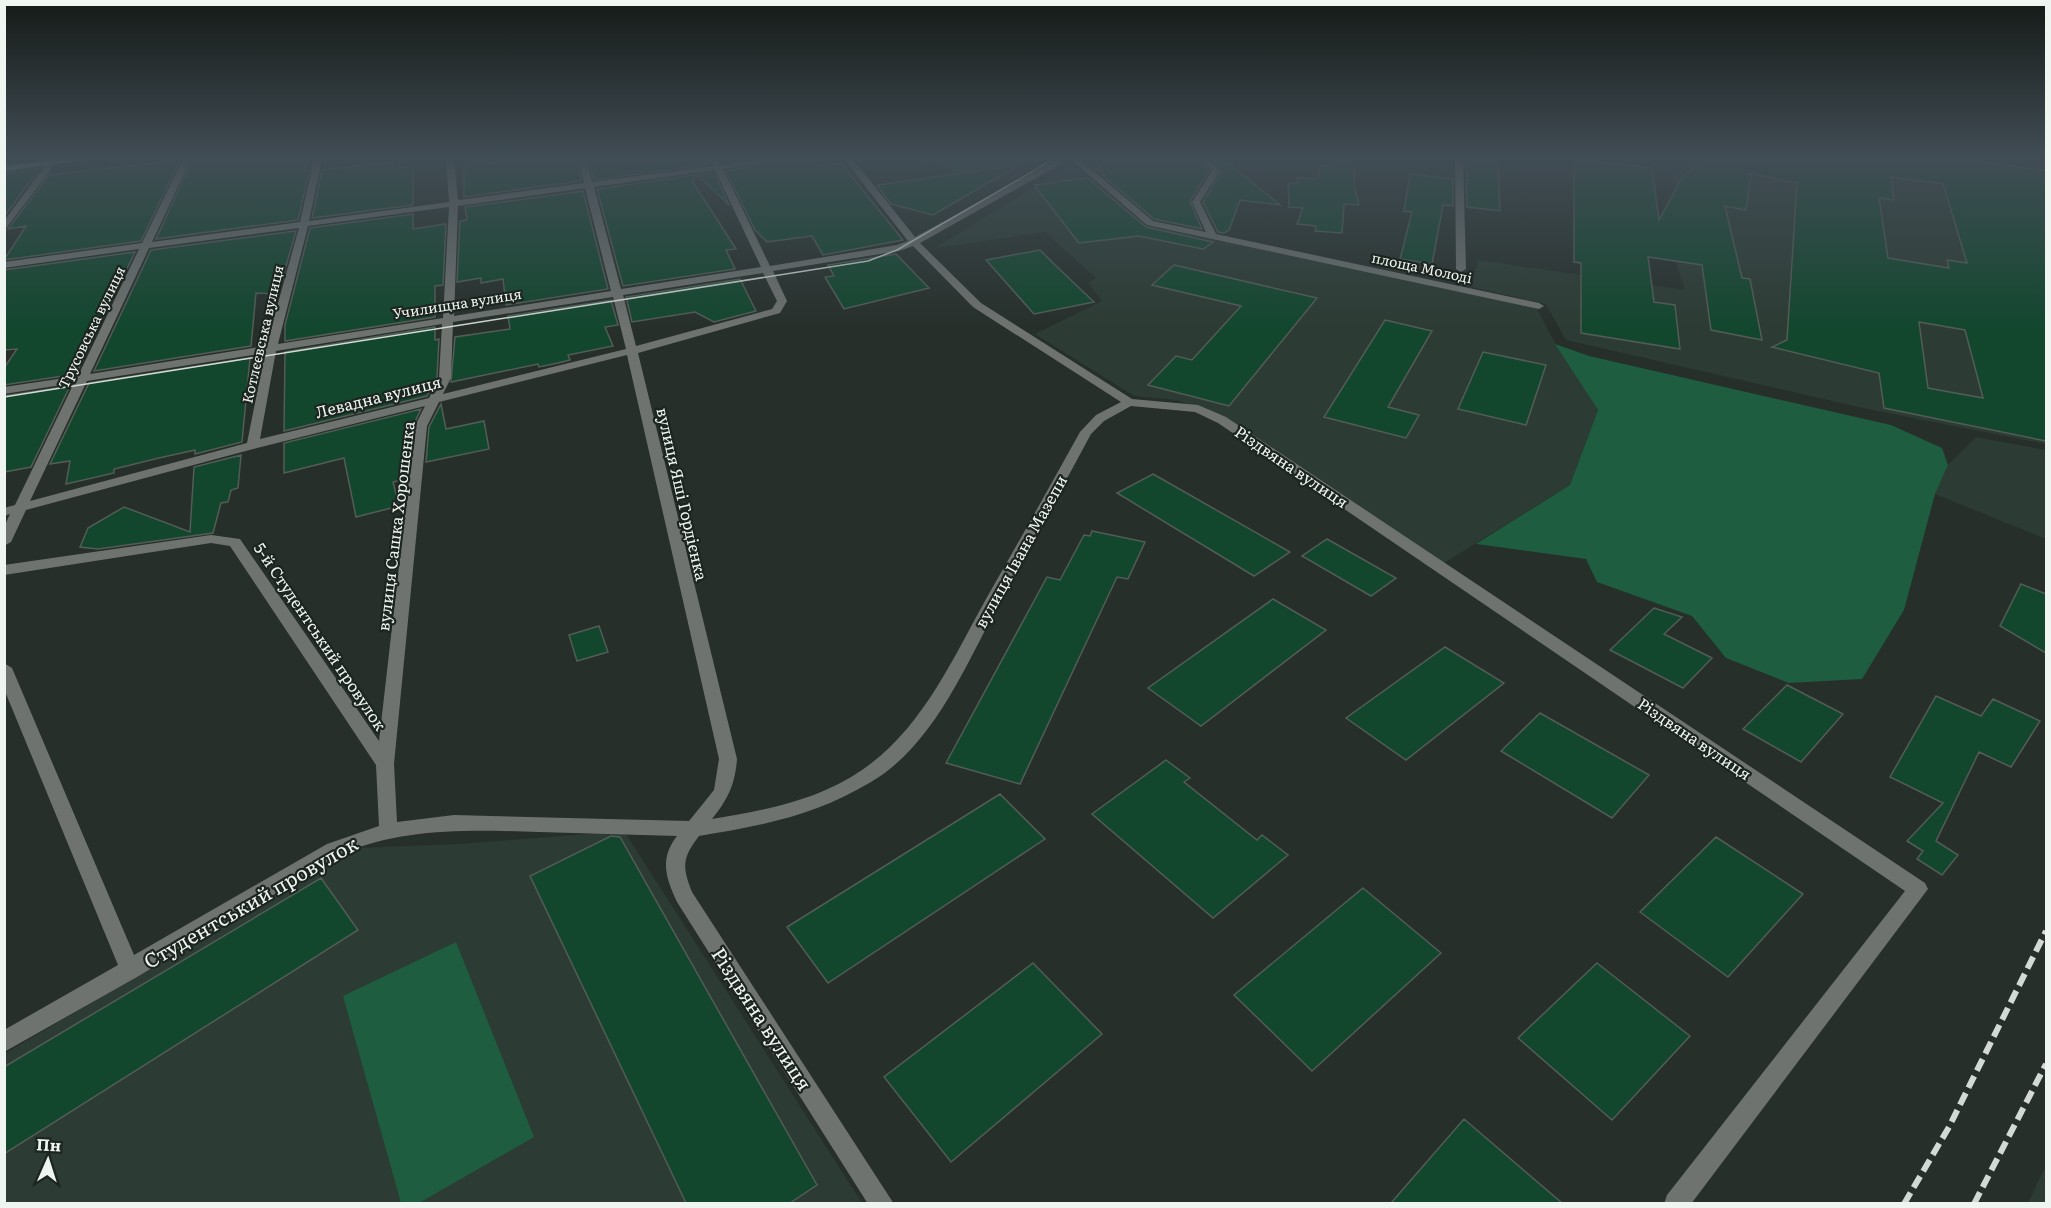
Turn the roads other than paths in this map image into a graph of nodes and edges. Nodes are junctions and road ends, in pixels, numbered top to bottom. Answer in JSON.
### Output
{"nodes":[{"id":1,"x":13,"y":215,"type":"edge"},
{"id":2,"x":161,"y":215,"type":"edge"},
{"id":3,"x":306,"y":215,"type":"edge"},
{"id":4,"x":376,"y":215,"type":"edge"},
{"id":5,"x":453,"y":215,"type":"edge"},
{"id":6,"x":595,"y":215,"type":"edge"},
{"id":7,"x":742,"y":215,"type":"edge"},
{"id":8,"x":893,"y":215,"type":"edge"},
{"id":9,"x":963,"y":215,"type":"edge"},
{"id":10,"x":1140,"y":215,"type":"edge"},
{"id":11,"x":1202,"y":215,"type":"edge"},
{"id":12,"x":1460,"y":215,"type":"edge"},
{"id":13,"x":304,"y":225,"type":"junction"},
{"id":14,"x":4,"y":228,"type":"edge"},
{"id":15,"x":1212,"y":236,"type":"junction"},
{"id":16,"x":914,"y":242,"type":"junction"},
{"id":17,"x":147,"y":246,"type":"junction"},
{"id":18,"x":4,"y":266,"type":"edge"},
{"id":19,"x":768,"y":269,"type":"junction"},
{"id":20,"x":1461,"y":269,"type":"dead end"},
{"id":21,"x":618,"y":293,"type":"junction"},
{"id":22,"x":1539,"y":306,"type":"dead end"},
{"id":23,"x":447,"y":320,"type":"junction"},
{"id":24,"x":272,"y":348,"type":"junction"},
{"id":25,"x":632,"y":351,"type":"junction"},
{"id":26,"x":81,"y":379,"type":"junction"},
{"id":27,"x":4,"y":391,"type":"edge"},
{"id":28,"x":435,"y":398,"type":"junction"},
{"id":29,"x":1129,"y":402,"type":"junction"},
{"id":30,"x":253,"y":445,"type":"junction"},
{"id":31,"x":20,"y":507,"type":"junction"},
{"id":32,"x":4,"y":512,"type":"edge"},
{"id":33,"x":4,"y":542,"type":"edge"},
{"id":34,"x":4,"y":570,"type":"edge"},
{"id":35,"x":4,"y":668,"type":"edge"},
{"id":36,"x":385,"y":764,"type":"junction"},
{"id":37,"x":388,"y":829,"type":"junction"},
{"id":38,"x":695,"y":829,"type":"junction"},
{"id":39,"x":130,"y":970,"type":"junction"},
{"id":40,"x":4,"y":1042,"type":"edge"},
{"id":41,"x":882,"y":1203,"type":"edge"},
{"id":42,"x":1676,"y":1203,"type":"edge"}],
"edges":[{"from":1,"to":14,"type":"street"},
{"from":2,"to":17,"type":"street","name":"Трусовська вулиця"},
{"from":3,"to":13,"type":"street","name":"Котлєєвська вулиця"},
{"from":4,"to":13,"type":"street"},
{"from":5,"to":23,"type":"street","name":"вулиця Сашка Хорошенка"},
{"from":6,"to":21,"type":"street","name":"вулиця Яші Гордієнка"},
{"from":7,"to":19,"type":"street"},
{"from":8,"to":16,"type":"street"},
{"from":9,"to":16,"type":"street"},
{"from":10,"to":15,"type":"street","name":"площа Молоді"},
{"from":11,"to":15,"type":"street"},
{"from":12,"to":20,"type":"street"},
{"from":13,"to":17,"type":"street"},
{"from":13,"to":24,"type":"street","name":"Котлєєвська вулиця"},
{"from":15,"to":22,"type":"street","name":"площа Молоді"},
{"from":16,"to":19,"type":"street","name":"Училищна вулиця"},
{"from":16,"to":29,"type":"street"},
{"from":17,"to":18,"type":"street"},
{"from":17,"to":26,"type":"street","name":"Трусовська вулиця"},
{"from":19,"to":21,"type":"street","name":"Училищна вулиця"},
{"from":19,"to":25,"type":"street","name":"Левадна вулиця"},
{"from":21,"to":23,"type":"street","name":"Училищна вулиця"},
{"from":21,"to":25,"type":"street","name":"вулиця Яші Гордієнка"},
{"from":23,"to":24,"type":"street","name":"Училищна вулиця"},
{"from":23,"to":28,"type":"street","name":"вулиця Сашка Хорошенка"},
{"from":24,"to":26,"type":"street","name":"Училищна вулиця"},
{"from":24,"to":30,"type":"street","name":"Котлєєвська вулиця"},
{"from":25,"to":28,"type":"street","name":"Левадна вулиця"},
{"from":25,"to":38,"type":"street","name":"вулиця Яші Гордієнка"},
{"from":26,"to":27,"type":"street","name":"Училищна вулиця"},
{"from":26,"to":31,"type":"street","name":"Трусовська вулиця"},
{"from":28,"to":30,"type":"street","name":"Левадна вулиця"},
{"from":28,"to":36,"type":"street","name":"вулиця Сашка Хорошенка"},
{"from":29,"to":38,"type":"street","name":"вулиця Івана Мазепи"},
{"from":29,"to":42,"type":"street","name":"Різдвяна вулиця"},
{"from":30,"to":31,"type":"street","name":"Левадна вулиця"},
{"from":31,"to":32,"type":"street","name":"Левадна вулиця"},
{"from":31,"to":33,"type":"street","name":"Трусовська вулиця"},
{"from":34,"to":36,"type":"street","name":"5-й Студентський провулок"},
{"from":35,"to":39,"type":"street"},
{"from":36,"to":37,"type":"street","name":"вулиця Сашка Хорошенка"},
{"from":37,"to":38,"type":"street","name":"Студентський провулок"},
{"from":37,"to":39,"type":"street","name":"Студентський провулок"},
{"from":38,"to":41,"type":"street","name":"Різдвяна вулиця"},
{"from":39,"to":40,"type":"street","name":"Студентський провулок"}]}
